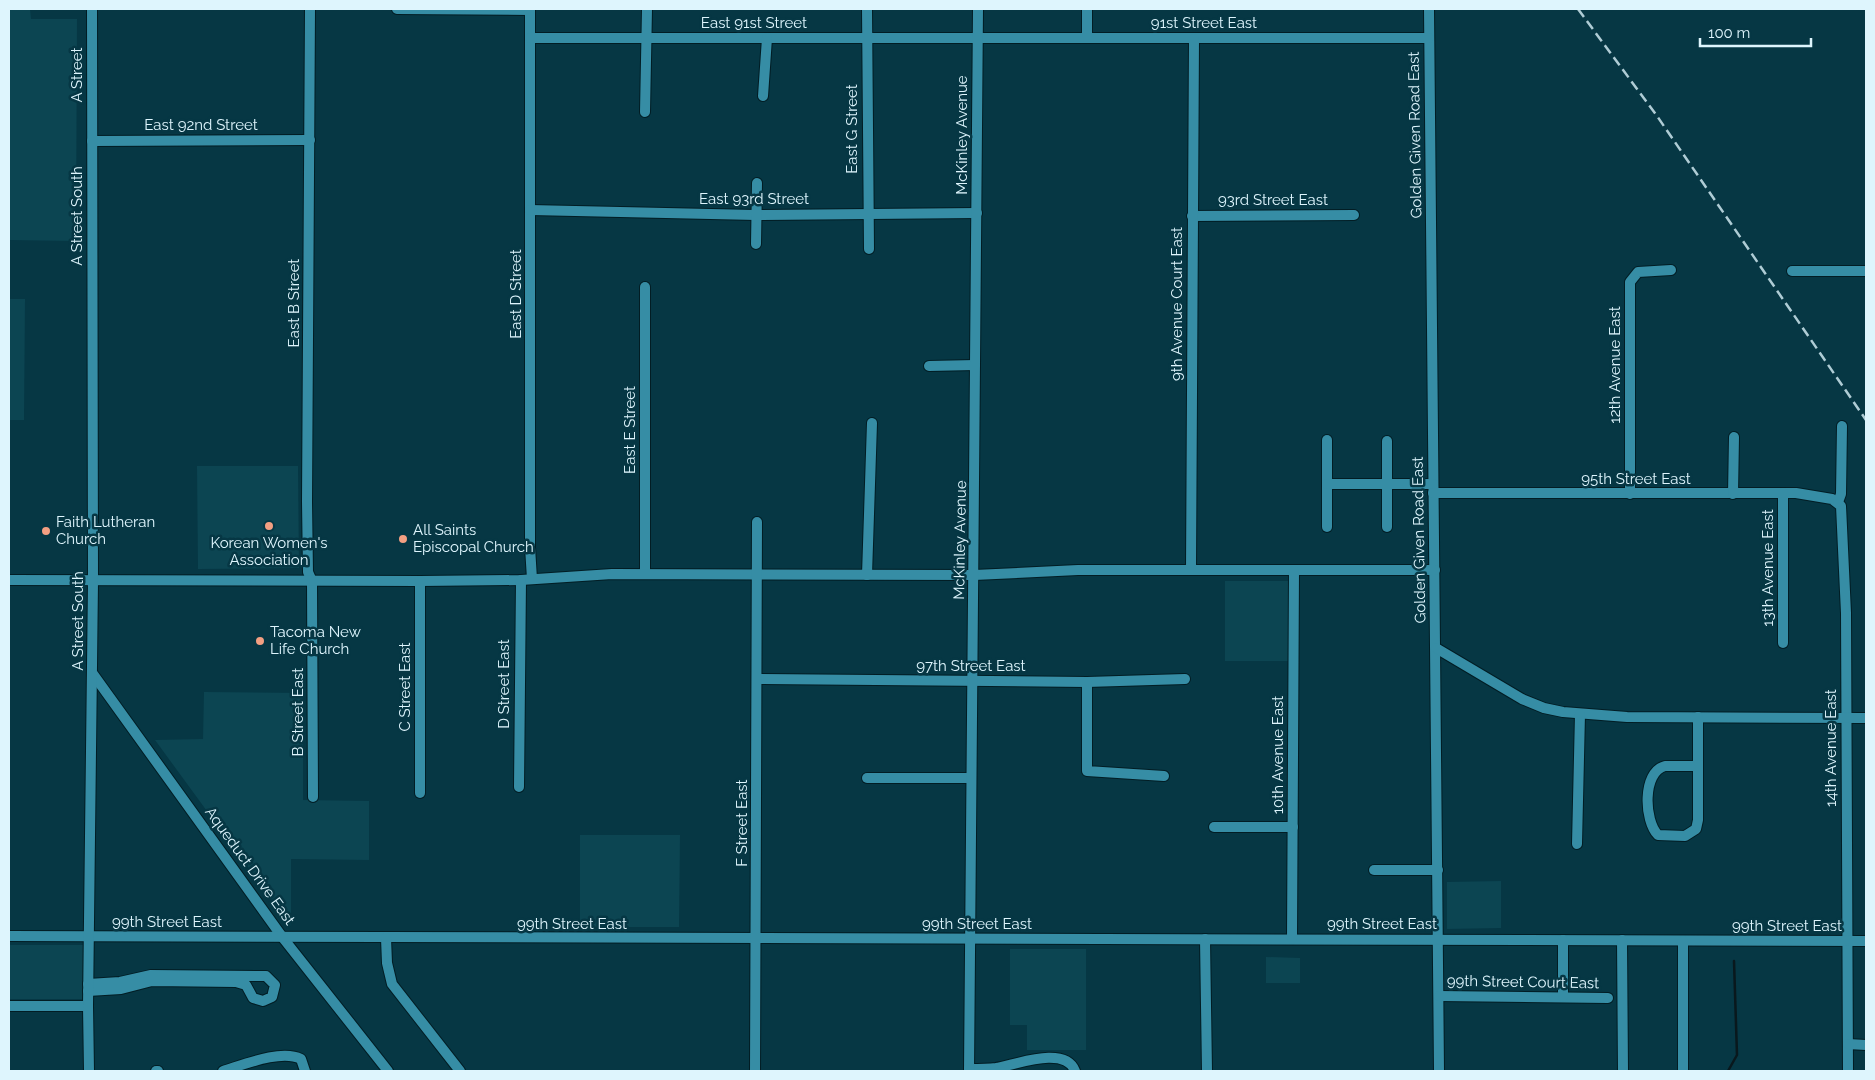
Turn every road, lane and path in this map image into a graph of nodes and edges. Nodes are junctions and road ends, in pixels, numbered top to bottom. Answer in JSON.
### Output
{"nodes":[{"id":1,"x":92,"y":9,"type":"edge"},
{"id":2,"x":310,"y":9,"type":"edge"},
{"id":3,"x":397,"y":9,"type":"edge"},
{"id":4,"x":646,"y":9,"type":"edge"},
{"id":5,"x":867,"y":9,"type":"edge"},
{"id":6,"x":978,"y":9,"type":"edge"},
{"id":7,"x":1087,"y":9,"type":"edge"},
{"id":8,"x":1429,"y":9,"type":"edge"},
{"id":9,"x":530,"y":10,"type":"edge"},
{"id":10,"x":646,"y":37,"type":"junction"},
{"id":11,"x":1087,"y":37,"type":"junction"},
{"id":12,"x":530,"y":38,"type":"junction"},
{"id":13,"x":767,"y":38,"type":"junction"},
{"id":14,"x":978,"y":38,"type":"junction"},
{"id":15,"x":1194,"y":38,"type":"junction"},
{"id":16,"x":1429,"y":38,"type":"junction"},
{"id":17,"x":867,"y":39,"type":"junction"},
{"id":18,"x":764,"y":96,"type":"dead end"},
{"id":19,"x":645,"y":112,"type":"dead end"},
{"id":20,"x":310,"y":140,"type":"junction"},
{"id":21,"x":92,"y":141,"type":"junction"},
{"id":22,"x":757,"y":184,"type":"dead end"},
{"id":23,"x":530,"y":210,"type":"junction"},
{"id":24,"x":977,"y":213,"type":"junction"},
{"id":25,"x":756,"y":215,"type":"junction"},
{"id":26,"x":868,"y":215,"type":"junction"},
{"id":27,"x":1354,"y":215,"type":"dead end"},
{"id":28,"x":1192,"y":216,"type":"junction"},
{"id":29,"x":756,"y":244,"type":"dead end"},
{"id":30,"x":869,"y":249,"type":"dead end"},
{"id":31,"x":1671,"y":270,"type":"dead end"},
{"id":32,"x":1792,"y":271,"type":"dead end"},
{"id":33,"x":1866,"y":271,"type":"edge"},
{"id":34,"x":645,"y":287,"type":"dead end"},
{"id":35,"x":929,"y":366,"type":"dead end"},
{"id":36,"x":975,"y":366,"type":"junction"},
{"id":37,"x":872,"y":423,"type":"dead end"},
{"id":38,"x":1842,"y":426,"type":"dead end"},
{"id":39,"x":1734,"y":437,"type":"dead end"},
{"id":40,"x":1327,"y":440,"type":"dead end"},
{"id":41,"x":1387,"y":441,"type":"dead end"},
{"id":42,"x":1327,"y":484,"type":"junction"},
{"id":43,"x":1387,"y":484,"type":"junction"},
{"id":44,"x":1433,"y":488,"type":"junction"},
{"id":45,"x":1783,"y":493,"type":"junction"},
{"id":46,"x":1630,"y":494,"type":"junction"},
{"id":47,"x":1733,"y":494,"type":"junction"},
{"id":48,"x":1838,"y":502,"type":"junction"},
{"id":49,"x":757,"y":522,"type":"dead end"},
{"id":50,"x":1327,"y":527,"type":"dead end"},
{"id":51,"x":1387,"y":527,"type":"dead end"},
{"id":52,"x":1191,"y":570,"type":"junction"},
{"id":53,"x":1435,"y":570,"type":"junction"},
{"id":54,"x":1294,"y":571,"type":"junction"},
{"id":55,"x":645,"y":574,"type":"junction"},
{"id":56,"x":758,"y":574,"type":"junction"},
{"id":57,"x":867,"y":575,"type":"junction"},
{"id":58,"x":974,"y":575,"type":"junction"},
{"id":59,"x":532,"y":579,"type":"junction"},
{"id":60,"x":9,"y":580,"type":"edge"},
{"id":61,"x":521,"y":580,"type":"junction"},
{"id":62,"x":94,"y":581,"type":"junction"},
{"id":63,"x":420,"y":581,"type":"junction"},
{"id":64,"x":312,"y":582,"type":"junction"},
{"id":65,"x":312,"y":596,"type":"joint"},
{"id":66,"x":1783,"y":643,"type":"dead end"},
{"id":67,"x":1436,"y":648,"type":"junction"},
{"id":68,"x":93,"y":674,"type":"junction"},
{"id":69,"x":1185,"y":678,"type":"dead end"},
{"id":70,"x":757,"y":679,"type":"junction"},
{"id":71,"x":972,"y":680,"type":"junction"},
{"id":72,"x":1087,"y":682,"type":"junction"},
{"id":73,"x":1580,"y":714,"type":"junction"},
{"id":74,"x":1698,"y":717,"type":"junction"},
{"id":75,"x":1846,"y":718,"type":"junction"},
{"id":76,"x":1866,"y":718,"type":"edge"},
{"id":77,"x":1698,"y":766,"type":"junction"},
{"id":78,"x":1164,"y":776,"type":"dead end"},
{"id":79,"x":867,"y":778,"type":"dead end"},
{"id":80,"x":970,"y":778,"type":"junction"},
{"id":81,"x":519,"y":787,"type":"dead end"},
{"id":82,"x":420,"y":793,"type":"dead end"},
{"id":83,"x":313,"y":797,"type":"dead end"},
{"id":84,"x":1214,"y":827,"type":"dead end"},
{"id":85,"x":1293,"y":827,"type":"junction"},
{"id":86,"x":1577,"y":844,"type":"dead end"},
{"id":87,"x":1374,"y":870,"type":"dead end"},
{"id":88,"x":1438,"y":870,"type":"junction"},
{"id":89,"x":9,"y":936,"type":"edge"},
{"id":90,"x":88,"y":936,"type":"junction"},
{"id":91,"x":283,"y":938,"type":"junction"},
{"id":92,"x":386,"y":938,"type":"junction"},
{"id":93,"x":756,"y":939,"type":"junction"},
{"id":94,"x":1205,"y":939,"type":"junction"},
{"id":95,"x":1292,"y":939,"type":"junction"},
{"id":96,"x":969,"y":940,"type":"junction"},
{"id":97,"x":1438,"y":940,"type":"junction"},
{"id":98,"x":1563,"y":940,"type":"junction"},
{"id":99,"x":1622,"y":940,"type":"junction"},
{"id":100,"x":1683,"y":941,"type":"junction"},
{"id":101,"x":1847,"y":941,"type":"junction"},
{"id":102,"x":1866,"y":941,"type":"edge"},
{"id":103,"x":88,"y":987,"type":"junction"},
{"id":104,"x":1439,"y":996,"type":"junction"},
{"id":105,"x":1563,"y":997,"type":"junction"},
{"id":106,"x":1608,"y":998,"type":"dead end"},
{"id":107,"x":9,"y":1006,"type":"edge"},
{"id":108,"x":88,"y":1006,"type":"junction"},
{"id":109,"x":1848,"y":1044,"type":"junction"},
{"id":110,"x":1866,"y":1045,"type":"edge"},
{"id":111,"x":969,"y":1070,"type":"edge"},
{"id":112,"x":89,"y":1071,"type":"edge"},
{"id":113,"x":223,"y":1071,"type":"edge"},
{"id":114,"x":305,"y":1071,"type":"edge"},
{"id":115,"x":388,"y":1071,"type":"edge"},
{"id":116,"x":460,"y":1071,"type":"edge"},
{"id":117,"x":755,"y":1071,"type":"edge"},
{"id":118,"x":1075,"y":1071,"type":"edge"},
{"id":119,"x":1207,"y":1071,"type":"edge"},
{"id":120,"x":1440,"y":1071,"type":"edge"},
{"id":121,"x":1623,"y":1071,"type":"edge"},
{"id":122,"x":1683,"y":1071,"type":"edge"},
{"id":123,"x":1848,"y":1071,"type":"edge"}],
"edges":[{"from":1,"to":21,"type":"street","name":"A Street"},
{"from":2,"to":20,"type":"street","name":"East B Street"},
{"from":3,"to":9,"type":"street"},
{"from":4,"to":10,"type":"street"},
{"from":5,"to":17,"type":"street","name":"East G Street"},
{"from":6,"to":14,"type":"street","name":"McKinley Avenue"},
{"from":7,"to":11,"type":"street"},
{"from":8,"to":16,"type":"street","name":"Golden Given Road East"},
{"from":9,"to":12,"type":"street","name":"East D Street"},
{"from":10,"to":12,"type":"street","name":"East 91st Street"},
{"from":10,"to":13,"type":"street","name":"East 91st Street"},
{"from":10,"to":19,"type":"street"},
{"from":11,"to":14,"type":"street","name":"91st Street East"},
{"from":11,"to":15,"type":"street","name":"91st Street East"},
{"from":12,"to":23,"type":"street","name":"East D Street"},
{"from":13,"to":17,"type":"street","name":"East 91st Street"},
{"from":13,"to":18,"type":"street"},
{"from":14,"to":17,"type":"street","name":"East 91st Street"},
{"from":14,"to":24,"type":"street","name":"McKinley Avenue"},
{"from":15,"to":16,"type":"street","name":"91st Street East"},
{"from":15,"to":28,"type":"street","name":"9th Avenue Court East"},
{"from":16,"to":44,"type":"street","name":"Golden Given Road East"},
{"from":17,"to":26,"type":"street","name":"East G Street"},
{"from":20,"to":21,"type":"street","name":"East 92nd Street"},
{"from":20,"to":64,"type":"street","name":"East B Street"},
{"from":21,"to":62,"type":"street","name":"A Street South"},
{"from":22,"to":25,"type":"street"},
{"from":23,"to":25,"type":"street","name":"East 93rd Street"},
{"from":23,"to":59,"type":"street","name":"East D Street"},
{"from":24,"to":26,"type":"street","name":"East 93rd Street"},
{"from":24,"to":36,"type":"street","name":"McKinley Avenue"},
{"from":25,"to":26,"type":"street","name":"East 93rd Street"},
{"from":25,"to":29,"type":"street"},
{"from":26,"to":30,"type":"street","name":"East G Street"},
{"from":27,"to":28,"type":"street","name":"93rd Street East"},
{"from":28,"to":52,"type":"street","name":"9th Avenue Court East"},
{"from":31,"to":46,"type":"street","name":"12th Avenue East"},
{"from":32,"to":33,"type":"street"},
{"from":34,"to":55,"type":"street","name":"East E Street"},
{"from":35,"to":36,"type":"street"},
{"from":36,"to":58,"type":"street","name":"McKinley Avenue"},
{"from":37,"to":57,"type":"street"},
{"from":38,"to":48,"type":"street","name":"14th Avenue East"},
{"from":39,"to":47,"type":"street"},
{"from":40,"to":42,"type":"street"},
{"from":41,"to":43,"type":"street"},
{"from":42,"to":43,"type":"street","name":"95th Street East"},
{"from":42,"to":50,"type":"street"},
{"from":43,"to":44,"type":"street","name":"95th Street East"},
{"from":43,"to":51,"type":"street"},
{"from":44,"to":46,"type":"street","name":"95th Street East"},
{"from":44,"to":53,"type":"street","name":"Golden Given Road East"},
{"from":45,"to":47,"type":"street","name":"95th Street East"},
{"from":45,"to":48,"type":"street","name":"95th Street East"},
{"from":45,"to":66,"type":"street","name":"13th Avenue East"},
{"from":46,"to":47,"type":"street","name":"95th Street East"},
{"from":48,"to":75,"type":"street","name":"14th Avenue East"},
{"from":49,"to":56,"type":"street","name":"F Street East"},
{"from":52,"to":54,"type":"street"},
{"from":52,"to":58,"type":"street"},
{"from":53,"to":54,"type":"street"},
{"from":53,"to":67,"type":"street","name":"Golden Given Road East"},
{"from":54,"to":85,"type":"street","name":"10th Avenue East"},
{"from":55,"to":56,"type":"street"},
{"from":55,"to":59,"type":"street"},
{"from":56,"to":57,"type":"street"},
{"from":56,"to":70,"type":"street","name":"F Street East"},
{"from":57,"to":58,"type":"street"},
{"from":58,"to":71,"type":"street","name":"McKinley Avenue"},
{"from":59,"to":61,"type":"street"},
{"from":60,"to":62,"type":"street"},
{"from":61,"to":63,"type":"street"},
{"from":61,"to":81,"type":"street","name":"D Street East"},
{"from":62,"to":64,"type":"street"},
{"from":62,"to":68,"type":"street","name":"A Street South"},
{"from":63,"to":64,"type":"street"},
{"from":63,"to":82,"type":"street","name":"C Street East"},
{"from":64,"to":65,"type":"street","name":"East B Street"},
{"from":65,"to":83,"type":"street","name":"B Street East"},
{"from":67,"to":73,"type":"street"},
{"from":67,"to":88,"type":"street","name":"Golden Given Road East"},
{"from":68,"to":90,"type":"street","name":"A Street South"},
{"from":68,"to":91,"type":"street","name":"Aqueduct Drive East"},
{"from":69,"to":72,"type":"street","name":"97th Street East"},
{"from":70,"to":71,"type":"street","name":"97th Street East"},
{"from":70,"to":93,"type":"street","name":"F Street East"},
{"from":71,"to":72,"type":"street","name":"97th Street East"},
{"from":71,"to":80,"type":"street","name":"McKinley Avenue"},
{"from":72,"to":78,"type":"street"},
{"from":73,"to":74,"type":"street"},
{"from":73,"to":86,"type":"street"},
{"from":74,"to":75,"type":"street"},
{"from":74,"to":77,"type":"street"},
{"from":75,"to":76,"type":"street"},
{"from":75,"to":101,"type":"street","name":"14th Avenue East"},
{"from":77,"to":77,"type":"street"},
{"from":79,"to":80,"type":"street"},
{"from":80,"to":96,"type":"street","name":"McKinley Avenue"},
{"from":84,"to":85,"type":"street"},
{"from":85,"to":95,"type":"street","name":"10th Avenue East"},
{"from":87,"to":88,"type":"street"},
{"from":88,"to":97,"type":"street","name":"Golden Given Road East"},
{"from":89,"to":90,"type":"street","name":"99th Street East"},
{"from":90,"to":91,"type":"street","name":"99th Street East"},
{"from":90,"to":103,"type":"street","name":"A Street South"},
{"from":91,"to":92,"type":"street","name":"99th Street East"},
{"from":91,"to":115,"type":"street","name":"Aqueduct Drive East"},
{"from":92,"to":93,"type":"street","name":"99th Street East"},
{"from":92,"to":116,"type":"street"},
{"from":93,"to":96,"type":"street","name":"99th Street East"},
{"from":93,"to":117,"type":"street","name":"F Street East"},
{"from":94,"to":95,"type":"street","name":"99th Street East"},
{"from":94,"to":96,"type":"street","name":"99th Street East"},
{"from":94,"to":119,"type":"street"},
{"from":95,"to":97,"type":"street","name":"99th Street East"},
{"from":96,"to":111,"type":"street","name":"McKinley Avenue"},
{"from":97,"to":98,"type":"street","name":"99th Street East"},
{"from":97,"to":104,"type":"street","name":"Golden Given Road East"},
{"from":98,"to":99,"type":"street","name":"99th Street East"},
{"from":98,"to":105,"type":"street"},
{"from":99,"to":100,"type":"street","name":"99th Street East"},
{"from":99,"to":121,"type":"street"},
{"from":100,"to":101,"type":"street","name":"99th Street East"},
{"from":100,"to":122,"type":"street"},
{"from":101,"to":102,"type":"street","name":"99th Street East"},
{"from":101,"to":109,"type":"street","name":"14th Avenue East"},
{"from":103,"to":103,"type":"street"},
{"from":103,"to":108,"type":"street","name":"A Street South"},
{"from":104,"to":105,"type":"street","name":"99th Street Court East"},
{"from":104,"to":120,"type":"street","name":"Golden Given Road East"},
{"from":105,"to":106,"type":"street","name":"99th Street Court East"},
{"from":107,"to":108,"type":"street"},
{"from":108,"to":112,"type":"street","name":"A Street South"},
{"from":109,"to":110,"type":"street"},
{"from":109,"to":123,"type":"street","name":"14th Avenue East"},
{"from":111,"to":118,"type":"street"},
{"from":113,"to":114,"type":"street"}]}
